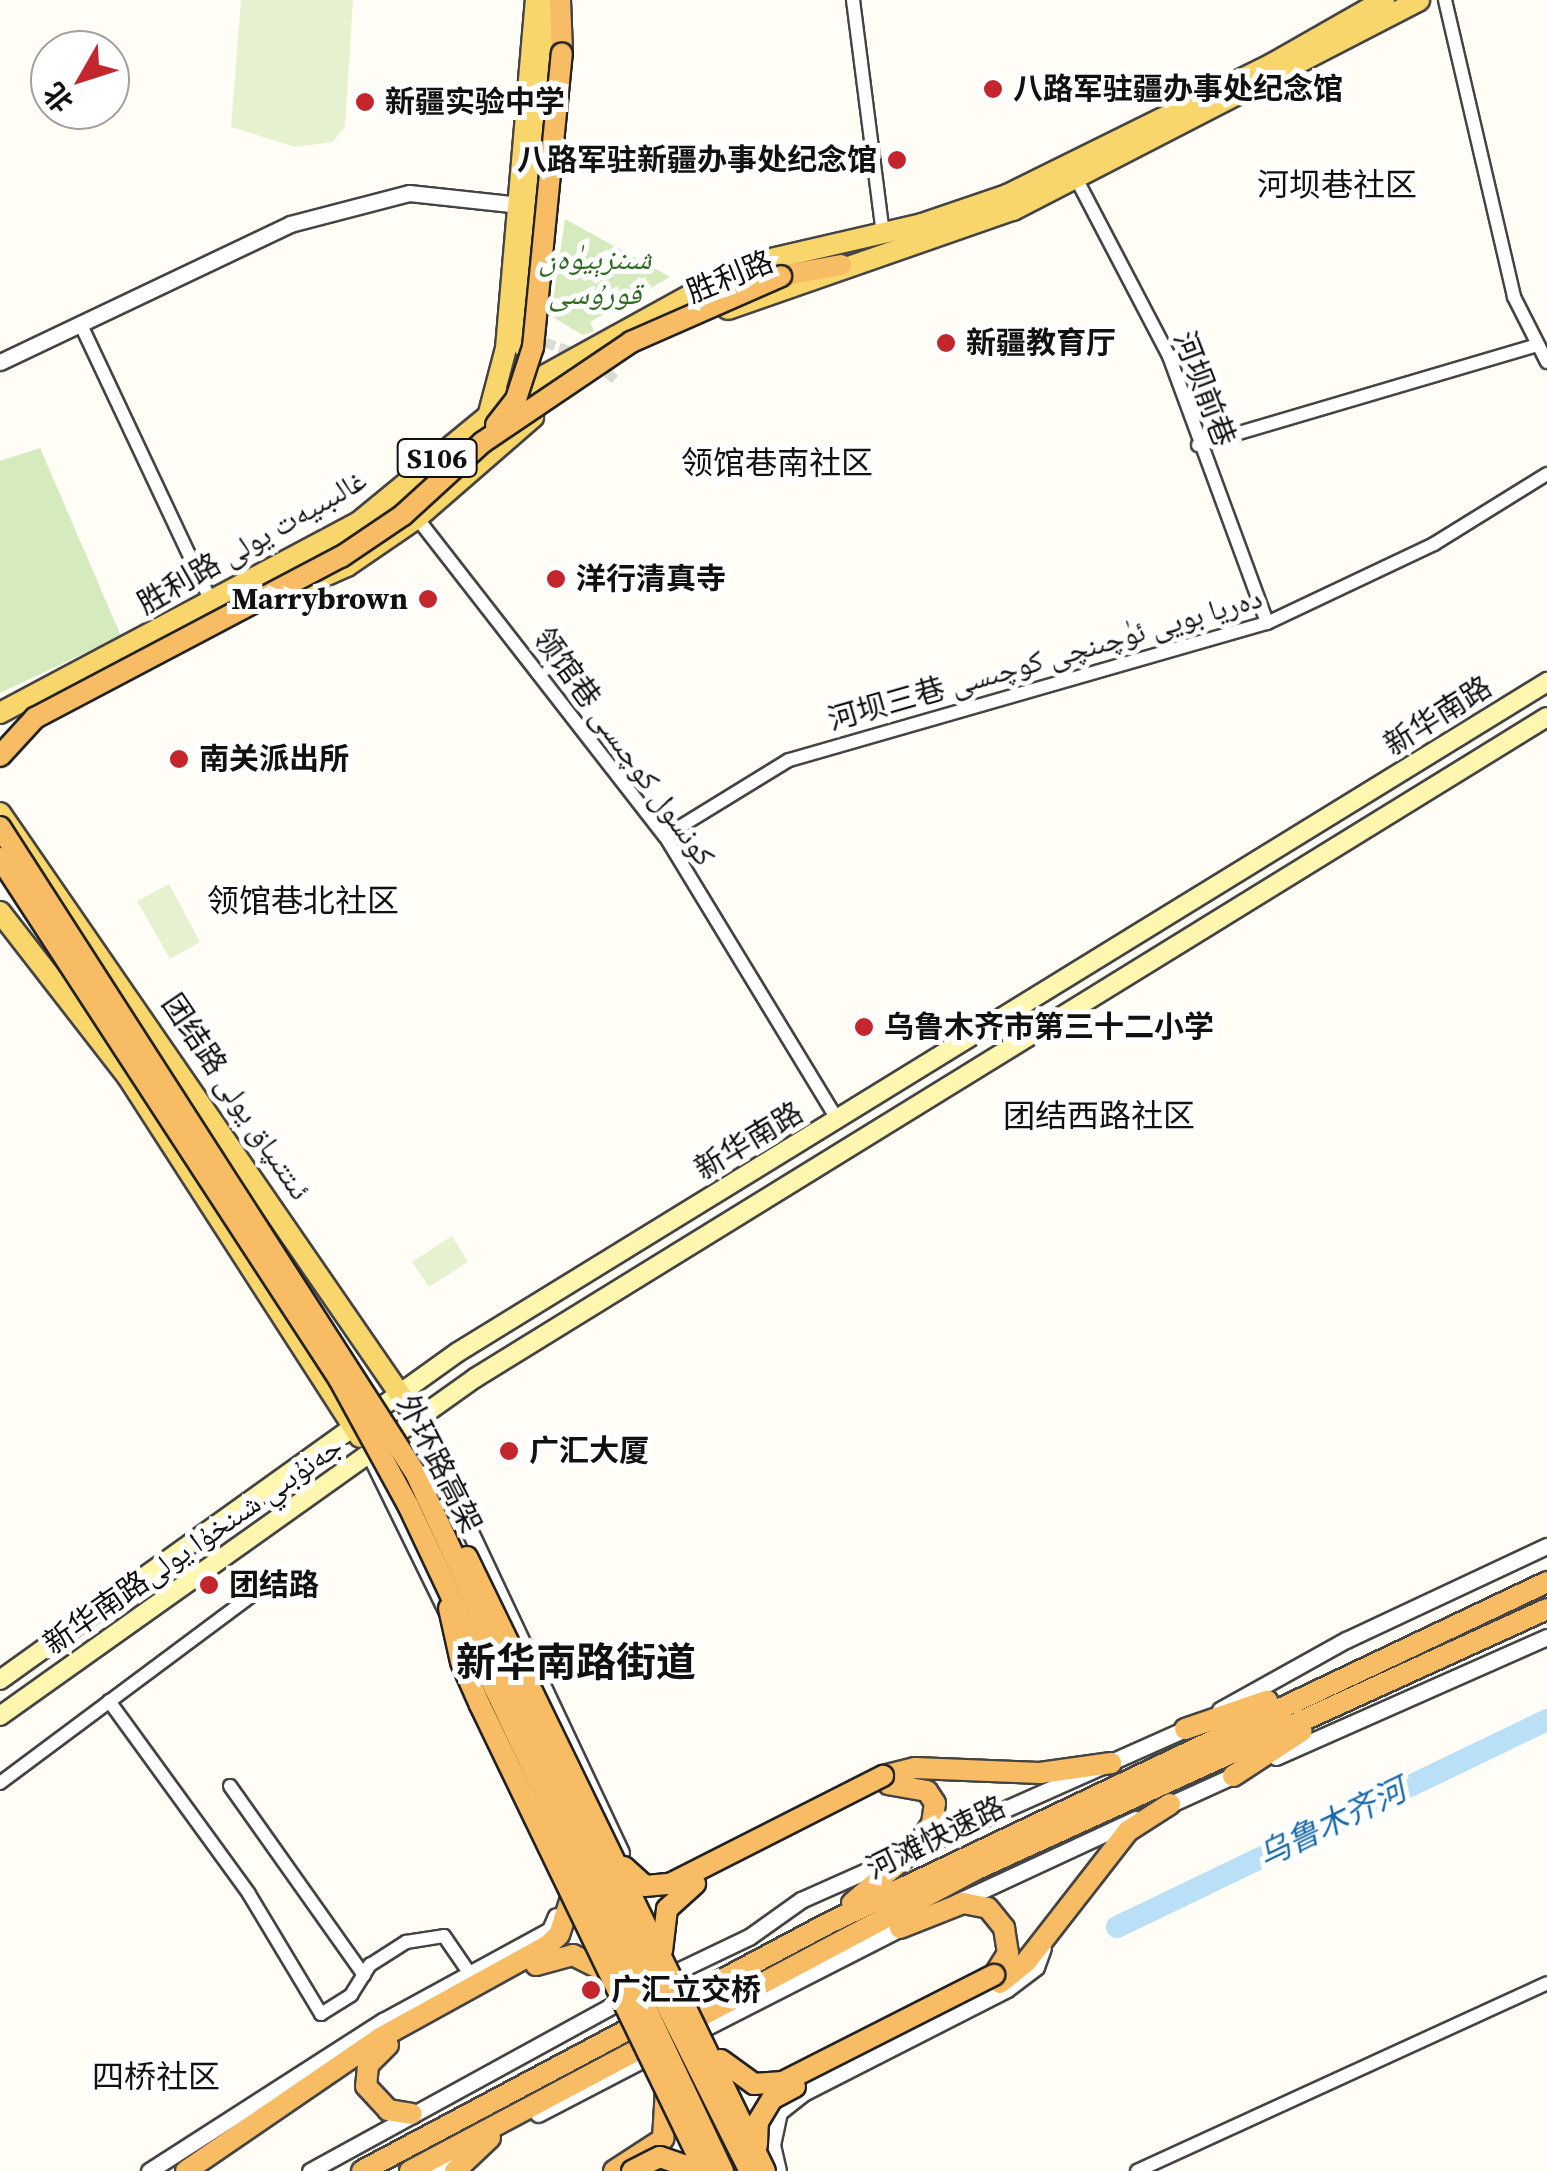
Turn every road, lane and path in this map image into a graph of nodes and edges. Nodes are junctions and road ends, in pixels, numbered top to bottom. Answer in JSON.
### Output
{"nodes":[{"id":1,"x":536,"y":0,"type":"edge"},
{"id":2,"x":551,"y":0,"type":"edge"},
{"id":3,"x":560,"y":0,"type":"edge"},
{"id":4,"x":852,"y":0,"type":"edge"},
{"id":5,"x":1384,"y":0,"type":"edge"},
{"id":6,"x":1419,"y":0,"type":"edge"},
{"id":7,"x":1446,"y":0,"type":"edge"},
{"id":8,"x":1077,"y":180,"type":"junction"},
{"id":9,"x":526,"y":205,"type":"junction"},
{"id":10,"x":883,"y":234,"type":"junction"},
{"id":11,"x":841,"y":265,"type":"junction"},
{"id":12,"x":81,"y":324,"type":"junction"},
{"id":13,"x":1538,"y":345,"type":"junction"},
{"id":14,"x":0,"y":362,"type":"edge"},
{"id":15,"x":1547,"y":362,"type":"edge"},
{"id":16,"x":522,"y":388,"type":"junction"},
{"id":17,"x":488,"y":414,"type":"junction"},
{"id":18,"x":518,"y":429,"type":"junction"},
{"id":19,"x":483,"y":442,"type":"junction"},
{"id":20,"x":1198,"y":445,"type":"junction"},
{"id":21,"x":1547,"y":474,"type":"edge"},
{"id":22,"x":417,"y":518,"type":"junction"},
{"id":23,"x":212,"y":603,"type":"junction"},
{"id":24,"x":1267,"y":624,"type":"junction"},
{"id":25,"x":1547,"y":682,"type":"edge"},
{"id":26,"x":0,"y":712,"type":"edge"},
{"id":27,"x":1547,"y":718,"type":"edge"},
{"id":28,"x":0,"y":742,"type":"edge"},
{"id":29,"x":0,"y":756,"type":"edge"},
{"id":30,"x":0,"y":813,"type":"edge"},
{"id":31,"x":0,"y":826,"type":"edge"},
{"id":32,"x":665,"y":836,"type":"junction"},
{"id":33,"x":7,"y":854,"type":"edge"},
{"id":34,"x":0,"y":878,"type":"edge"},
{"id":35,"x":0,"y":912,"type":"edge"},
{"id":36,"x":66,"y":958,"type":"junction"},
{"id":37,"x":838,"y":1119,"type":"junction"},
{"id":38,"x":675,"y":1218,"type":"junction"},
{"id":39,"x":691,"y":1244,"type":"junction"},
{"id":40,"x":402,"y":1392,"type":"junction"},
{"id":41,"x":417,"y":1418,"type":"junction"},
{"id":42,"x":354,"y":1426,"type":"junction"},
{"id":43,"x":369,"y":1453,"type":"junction"},
{"id":44,"x":432,"y":1509,"type":"junction"},
{"id":45,"x":1547,"y":1546,"type":"edge"},
{"id":46,"x":440,"y":1572,"type":"junction"},
{"id":47,"x":1547,"y":1582,"type":"edge"},
{"id":48,"x":264,"y":1586,"type":"dead end"},
{"id":49,"x":1547,"y":1608,"type":"edge"},
{"id":50,"x":1547,"y":1636,"type":"edge"},
{"id":51,"x":1363,"y":1667,"type":"junction"},
{"id":52,"x":0,"y":1680,"type":"edge"},
{"id":53,"x":1362,"y":1692,"type":"junction"},
{"id":54,"x":109,"y":1701,"type":"junction"},
{"id":55,"x":0,"y":1716,"type":"edge"},
{"id":56,"x":1185,"y":1729,"type":"junction"},
{"id":57,"x":1112,"y":1763,"type":"junction"},
{"id":58,"x":1233,"y":1776,"type":"junction"},
{"id":59,"x":886,"y":1780,"type":"junction"},
{"id":60,"x":0,"y":1783,"type":"edge"},
{"id":61,"x":230,"y":1786,"type":"dead end"},
{"id":62,"x":1170,"y":1804,"type":"junction"},
{"id":63,"x":914,"y":1849,"type":"junction"},
{"id":64,"x":565,"y":1854,"type":"junction"},
{"id":65,"x":616,"y":1859,"type":"junction"},
{"id":66,"x":571,"y":1900,"type":"junction"},
{"id":67,"x":829,"y":1924,"type":"junction"},
{"id":68,"x":900,"y":1928,"type":"junction"},
{"id":69,"x":1048,"y":1935,"type":"junction"},
{"id":70,"x":662,"y":1952,"type":"junction"},
{"id":71,"x":688,"y":1965,"type":"junction"},
{"id":72,"x":604,"y":1971,"type":"junction"},
{"id":73,"x":470,"y":1974,"type":"junction"},
{"id":74,"x":364,"y":1975,"type":"junction"},
{"id":75,"x":997,"y":1979,"type":"junction"},
{"id":76,"x":1547,"y":1982,"type":"edge"},
{"id":77,"x":606,"y":2007,"type":"junction"},
{"id":78,"x":722,"y":2020,"type":"junction"},
{"id":79,"x":710,"y":2049,"type":"junction"},
{"id":80,"x":648,"y":2058,"type":"junction"},
{"id":81,"x":666,"y":2088,"type":"junction"},
{"id":82,"x":412,"y":2114,"type":"junction"},
{"id":83,"x":490,"y":2138,"type":"junction"},
{"id":84,"x":761,"y":2166,"type":"edge"},
{"id":85,"x":705,"y":2167,"type":"edge"},
{"id":86,"x":149,"y":2171,"type":"edge"},
{"id":87,"x":186,"y":2171,"type":"edge"},
{"id":88,"x":310,"y":2171,"type":"edge"},
{"id":89,"x":362,"y":2171,"type":"edge"},
{"id":90,"x":410,"y":2171,"type":"edge"},
{"id":91,"x":434,"y":2171,"type":"edge"},
{"id":92,"x":455,"y":2171,"type":"edge"},
{"id":93,"x":614,"y":2171,"type":"edge"},
{"id":94,"x":632,"y":2171,"type":"edge"},
{"id":95,"x":662,"y":2171,"type":"edge"},
{"id":96,"x":723,"y":2171,"type":"edge"},
{"id":97,"x":778,"y":2171,"type":"edge"},
{"id":98,"x":1137,"y":2171,"type":"edge"}],
"edges":[{"from":1,"to":9,"type":"main road","number":"S106"},
{"from":2,"to":9,"type":"main road","number":"S106"},
{"from":3,"to":19,"type":"highway","bridge":true},
{"from":4,"to":10,"type":"street"},
{"from":5,"to":10,"type":"main road","name":"胜利路 غالىبىيەت يولى","number":"S106"},
{"from":6,"to":8,"type":"main road","name":"胜利路","number":"S106"},
{"from":7,"to":13,"type":"street"},
{"from":8,"to":11,"type":"main road","name":"胜利路","number":"S106"},
{"from":8,"to":20,"type":"street","name":"河坝前巷"},
{"from":9,"to":12,"type":"street"},
{"from":9,"to":16,"type":"main road","number":"S106"},
{"from":9,"to":17,"type":"main road","number":"S106"},
{"from":10,"to":16,"type":"main road","name":"胜利路 غالىبىيەت يولى","number":"S106"},
{"from":11,"to":18,"type":"main road","name":"胜利路","number":"S106"},
{"from":11,"to":19,"type":"highway","bridge":true},
{"from":12,"to":14,"type":"street"},
{"from":12,"to":23,"type":"street"},
{"from":13,"to":15,"type":"street"},
{"from":13,"to":20,"type":"street"},
{"from":16,"to":17,"type":"main road","name":"胜利路 غالىبىيەت يولى","number":"S106"},
{"from":16,"to":18,"type":"main road","number":"S106"},
{"from":17,"to":23,"type":"main road","name":"胜利路 غالىبىيەت يولى","number":"S106"},
{"from":18,"to":22,"type":"main road","name":"胜利路","number":"S106"},
{"from":19,"to":29,"type":"highway","bridge":true},
{"from":20,"to":24,"type":"street","name":"河坝前巷"},
{"from":21,"to":24,"type":"street","name":"河坝三巷 دەريا بويى ئۈچىنچى كوچىسى"},
{"from":22,"to":28,"type":"main road","name":"胜利路","number":"S106"},
{"from":22,"to":32,"type":"street","name":"领馆巷 كونسول كوچىسى"},
{"from":23,"to":26,"type":"main road","name":"胜利路 غالىبىيەت يولى","number":"S106"},
{"from":24,"to":32,"type":"street","name":"河坝三巷 دەريا بويى ئۈچىنچى كوچىسى"},
{"from":25,"to":37,"type":"main road","name":"新华南路"},
{"from":27,"to":39,"type":"main road","name":"新华南路"},
{"from":30,"to":40,"type":"main road","name":"团结路 ئىتتىپاق يولى"},
{"from":31,"to":33,"type":"highway","name":"外环路高架","bridge":true},
{"from":32,"to":37,"type":"street","name":"领馆巷 كونسول كوچىسى"},
{"from":33,"to":36,"type":"highway","name":"外环路高架","bridge":true},
{"from":33,"to":44,"type":"highway","name":"外环路高架","bridge":true},
{"from":34,"to":36,"type":"highway","bridge":true},
{"from":35,"to":42,"type":"main road"},
{"from":36,"to":46,"type":"highway","name":"外环路高架","bridge":true},
{"from":37,"to":38,"type":"main road","name":"新华南路"},
{"from":38,"to":39,"type":"main road"},
{"from":38,"to":40,"type":"main road","name":"新华南路"},
{"from":39,"to":41,"type":"main road","name":"新华南路"},
{"from":40,"to":41,"type":"main road","name":"团结路 ئىتتىپاق يولى"},
{"from":40,"to":42,"type":"main road","name":"新华南路"},
{"from":41,"to":43,"type":"main road","name":"新华南路جەنۇبىي شىنخۇا يولى"},
{"from":41,"to":71,"type":"street"},
{"from":42,"to":43,"type":"main road"},
{"from":42,"to":52,"type":"main road","name":"新华南路"},
{"from":43,"to":55,"type":"main road","name":"新华南路جەنۇبىي شىنخۇا يولى"},
{"from":43,"to":64,"type":"street"},
{"from":44,"to":65,"type":"highway","bridge":true},
{"from":44,"to":84,"type":"highway","name":"外环路高架","bridge":true},
{"from":45,"to":56,"type":"street"},
{"from":46,"to":66,"type":"highway","bridge":true},
{"from":46,"to":96,"type":"highway","name":"外环路高架","bridge":true},
{"from":47,"to":51,"type":"highway","name":"河滩快速路"},
{"from":48,"to":54,"type":"street"},
{"from":49,"to":53,"type":"highway","name":"河滩快速路"},
{"from":50,"to":58,"type":"street"},
{"from":51,"to":56,"type":"highway"},
{"from":51,"to":67,"type":"highway","name":"河滩快速路"},
{"from":53,"to":58,"type":"highway"},
{"from":53,"to":90,"type":"highway","name":"河滩快速路"},
{"from":54,"to":60,"type":"street"},
{"from":54,"to":74,"type":"street"},
{"from":56,"to":57,"type":"street"},
{"from":57,"to":59,"type":"highway"},
{"from":57,"to":63,"type":"street"},
{"from":58,"to":62,"type":"street"},
{"from":59,"to":63,"type":"highway"},
{"from":59,"to":65,"type":"highway","bridge":true},
{"from":59,"to":70,"type":"highway","bridge":true},
{"from":61,"to":74,"type":"street"},
{"from":62,"to":68,"type":"street"},
{"from":62,"to":69,"type":"highway"},
{"from":63,"to":67,"type":"highway"},
{"from":63,"to":71,"type":"street"},
{"from":64,"to":73,"type":"street"},
{"from":64,"to":77,"type":"street"},
{"from":65,"to":70,"type":"highway","bridge":true},
{"from":66,"to":72,"type":"highway","bridge":true},
{"from":66,"to":87,"type":"highway"},
{"from":67,"to":89,"type":"highway","name":"河滩快速路"},
{"from":68,"to":75,"type":"highway"},
{"from":68,"to":78,"type":"street"},
{"from":69,"to":75,"type":"highway"},
{"from":69,"to":97,"type":"street"},
{"from":70,"to":79,"type":"highway","bridge":true},
{"from":71,"to":77,"type":"street"},
{"from":72,"to":81,"type":"highway","bridge":true},
{"from":72,"to":82,"type":"highway"},
{"from":73,"to":74,"type":"street"},
{"from":73,"to":86,"type":"street"},
{"from":75,"to":79,"type":"highway","bridge":true},
{"from":75,"to":84,"type":"highway","bridge":true},
{"from":76,"to":98,"type":"street"},
{"from":77,"to":82,"type":"street"},
{"from":78,"to":80,"type":"street"},
{"from":78,"to":84,"type":"street"},
{"from":79,"to":84,"type":"highway","bridge":true},
{"from":80,"to":83,"type":"street"},
{"from":80,"to":85,"type":"street"},
{"from":81,"to":85,"type":"highway","bridge":true},
{"from":81,"to":93,"type":"highway"},
{"from":82,"to":88,"type":"street"},
{"from":83,"to":91,"type":"street"},
{"from":83,"to":92,"type":"highway"},
{"from":85,"to":94,"type":"highway","bridge":true},
{"from":85,"to":95,"type":"street"}]}
